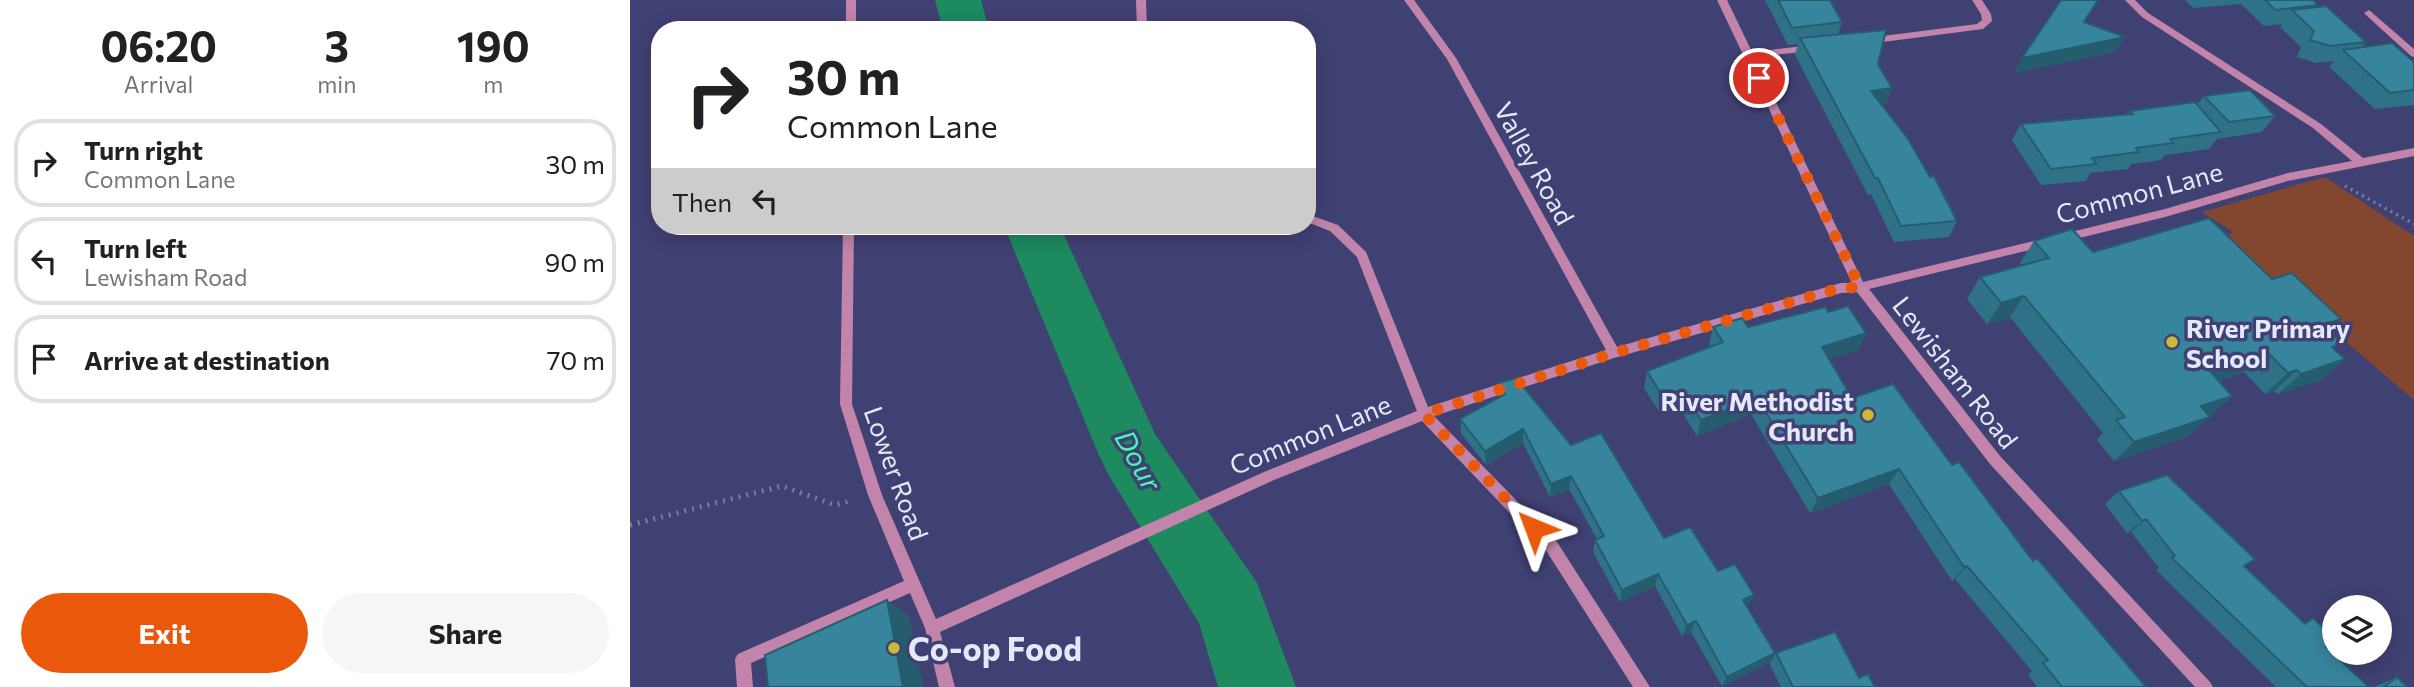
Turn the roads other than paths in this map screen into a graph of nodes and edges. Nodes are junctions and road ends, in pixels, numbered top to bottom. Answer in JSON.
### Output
{"nodes":[{"id":1,"x":851,"y":0,"type":"edge"},
{"id":2,"x":1141,"y":0,"type":"edge"},
{"id":3,"x":1409,"y":0,"type":"edge"},
{"id":4,"x":1722,"y":0,"type":"edge"},
{"id":5,"x":1977,"y":0,"type":"edge"},
{"id":6,"x":2130,"y":0,"type":"edge"},
{"id":7,"x":2370,"y":13,"type":"dead end"},
{"id":8,"x":851,"y":21,"type":"edge"},
{"id":9,"x":1142,"y":21,"type":"edge"},
{"id":10,"x":1859,"y":42,"type":"edge"},
{"id":11,"x":1823,"y":46,"type":"edge"},
{"id":12,"x":2414,"y":54,"type":"edge"},
{"id":13,"x":1748,"y":55,"type":"junction"},
{"id":14,"x":2414,"y":152,"type":"edge"},
{"id":15,"x":2360,"y":162,"type":"junction"},
{"id":16,"x":1316,"y":221,"type":"edge"},
{"id":17,"x":848,"y":235,"type":"edge"},
{"id":18,"x":1860,"y":287,"type":"junction"},
{"id":19,"x":1614,"y":353,"type":"junction"},
{"id":20,"x":1424,"y":414,"type":"junction"},
{"id":21,"x":913,"y":584,"type":"junction"},
{"id":22,"x":932,"y":628,"type":"junction"},
{"id":23,"x":745,"y":687,"type":"edge"},
{"id":24,"x":947,"y":687,"type":"edge"},
{"id":25,"x":1641,"y":687,"type":"edge"},
{"id":26,"x":2205,"y":687,"type":"edge"}],
"edges":[{"from":1,"to":8,"type":"street"},
{"from":2,"to":9,"type":"street"},
{"from":3,"to":19,"type":"street","name":"Valley Road"},
{"from":4,"to":13,"type":"street","name":"Lewisham Road"},
{"from":5,"to":10,"type":"street"},
{"from":6,"to":15,"type":"street"},
{"from":7,"to":12,"type":"street"},
{"from":11,"to":13,"type":"street"},
{"from":13,"to":18,"type":"street","name":"Lewisham Road"},
{"from":14,"to":15,"type":"street","name":"Common Lane"},
{"from":15,"to":18,"type":"street","name":"Common Lane"},
{"from":16,"to":20,"type":"street"},
{"from":17,"to":21,"type":"street","name":"Lower Road"},
{"from":18,"to":19,"type":"street","name":"Common Lane"},
{"from":18,"to":26,"type":"street","name":"Lewisham Road"},
{"from":19,"to":20,"type":"street","name":"Common Lane"},
{"from":20,"to":22,"type":"street","name":"Common Lane"},
{"from":20,"to":25,"type":"street"},
{"from":21,"to":22,"type":"street","name":"Lower Road"},
{"from":21,"to":23,"type":"street"},
{"from":22,"to":24,"type":"street","name":"Lower Road"}]}
